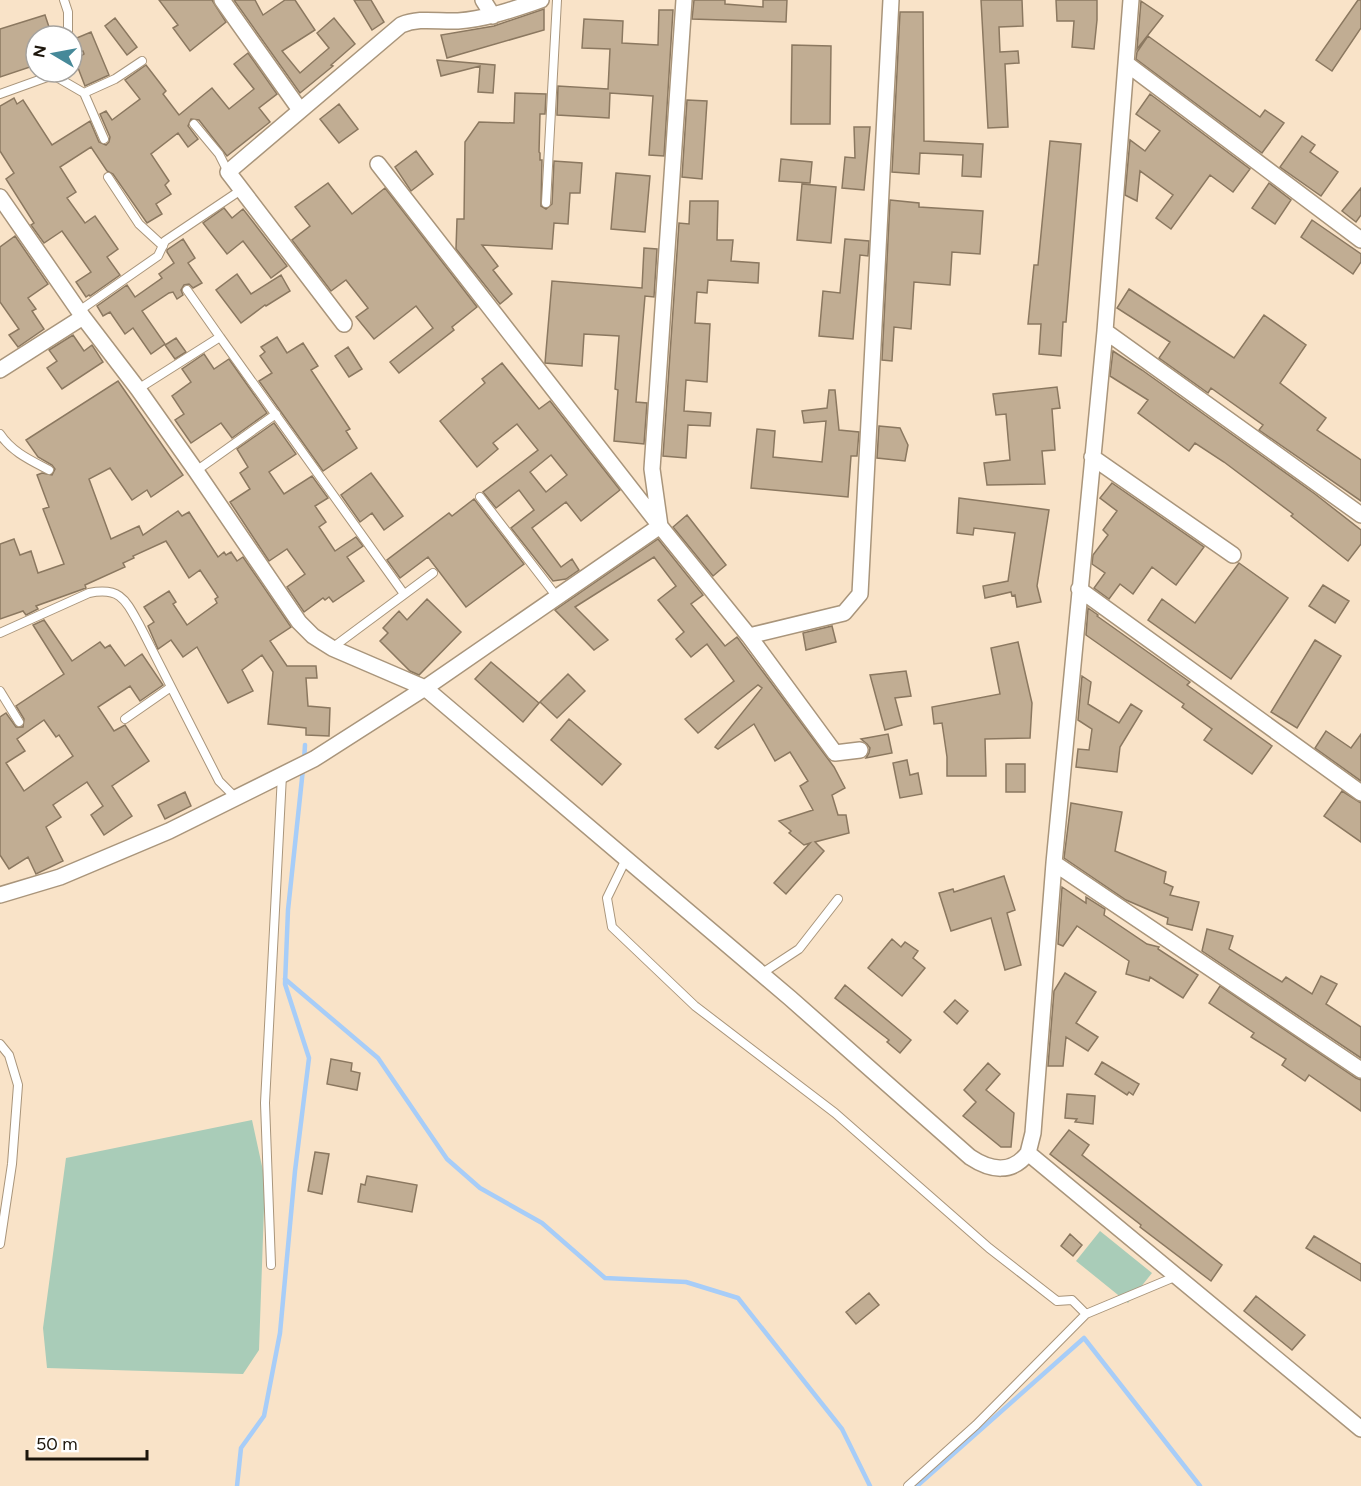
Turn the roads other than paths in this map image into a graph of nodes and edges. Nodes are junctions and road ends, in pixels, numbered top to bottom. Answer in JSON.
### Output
{"nodes":[{"id":1,"x":64,"y":0,"type":"edge"},
{"id":2,"x":222,"y":0,"type":"edge"},
{"id":3,"x":483,"y":0,"type":"edge"},
{"id":4,"x":541,"y":0,"type":"edge"},
{"id":5,"x":557,"y":0,"type":"edge"},
{"id":6,"x":684,"y":0,"type":"edge"},
{"id":7,"x":891,"y":0,"type":"edge"},
{"id":8,"x":1131,"y":0,"type":"edge"},
{"id":9,"x":493,"y":16,"type":"junction"},
{"id":10,"x":68,"y":24,"type":"edge"},
{"id":11,"x":142,"y":61,"type":"dead end"},
{"id":12,"x":1127,"y":64,"type":"junction"},
{"id":13,"x":25,"y":84,"type":"edge"},
{"id":14,"x":70,"y":84,"type":"edge"},
{"id":15,"x":84,"y":93,"type":"junction"},
{"id":16,"x":0,"y":94,"type":"edge"},
{"id":17,"x":300,"y":110,"type":"junction"},
{"id":18,"x":194,"y":124,"type":"dead end"},
{"id":19,"x":104,"y":139,"type":"dead end"},
{"id":20,"x":378,"y":164,"type":"dead end"},
{"id":21,"x":228,"y":172,"type":"junction"},
{"id":22,"x":108,"y":177,"type":"dead end"},
{"id":23,"x":241,"y":190,"type":"junction"},
{"id":24,"x":0,"y":197,"type":"edge"},
{"id":25,"x":546,"y":203,"type":"dead end"},
{"id":26,"x":1361,"y":240,"type":"edge"},
{"id":27,"x":163,"y":246,"type":"junction"},
{"id":28,"x":187,"y":290,"type":"dead end"},
{"id":29,"x":81,"y":314,"type":"junction"},
{"id":30,"x":344,"y":324,"type":"dead end"},
{"id":31,"x":1105,"y":331,"type":"junction"},
{"id":32,"x":220,"y":337,"type":"junction"},
{"id":33,"x":0,"y":370,"type":"edge"},
{"id":34,"x":138,"y":389,"type":"junction"},
{"id":35,"x":276,"y":414,"type":"junction"},
{"id":36,"x":0,"y":434,"type":"edge"},
{"id":37,"x":1092,"y":457,"type":"junction"},
{"id":38,"x":49,"y":470,"type":"dead end"},
{"id":39,"x":196,"y":471,"type":"junction"},
{"id":40,"x":480,"y":496,"type":"dead end"},
{"id":41,"x":1361,"y":515,"type":"edge"},
{"id":42,"x":660,"y":526,"type":"junction"},
{"id":43,"x":1233,"y":555,"type":"dead end"},
{"id":44,"x":433,"y":573,"type":"dead end"},
{"id":45,"x":1079,"y":588,"type":"junction"},
{"id":46,"x":404,"y":594,"type":"junction"},
{"id":47,"x":557,"y":597,"type":"junction"},
{"id":48,"x":0,"y":633,"type":"edge"},
{"id":49,"x":749,"y":636,"type":"junction"},
{"id":50,"x":332,"y":648,"type":"junction"},
{"id":51,"x":171,"y":687,"type":"junction"},
{"id":52,"x":425,"y":688,"type":"junction"},
{"id":53,"x":0,"y":691,"type":"edge"},
{"id":54,"x":125,"y":719,"type":"dead end"},
{"id":55,"x":19,"y":722,"type":"dead end"},
{"id":56,"x":860,"y":750,"type":"dead end"},
{"id":57,"x":282,"y":775,"type":"junction"},
{"id":58,"x":1361,"y":793,"type":"edge"},
{"id":59,"x":236,"y":798,"type":"junction"},
{"id":60,"x":626,"y":859,"type":"junction"},
{"id":61,"x":1054,"y":863,"type":"junction"},
{"id":62,"x":0,"y":896,"type":"edge"},
{"id":63,"x":838,"y":898,"type":"dead end"},
{"id":64,"x":761,"y":974,"type":"junction"},
{"id":65,"x":0,"y":1044,"type":"edge"},
{"id":66,"x":1361,"y":1070,"type":"edge"},
{"id":67,"x":1028,"y":1153,"type":"junction"},
{"id":68,"x":0,"y":1244,"type":"edge"},
{"id":69,"x":271,"y":1265,"type":"dead end"},
{"id":70,"x":1177,"y":1276,"type":"junction"},
{"id":71,"x":1086,"y":1314,"type":"junction"},
{"id":72,"x":1361,"y":1429,"type":"edge"},
{"id":73,"x":908,"y":1486,"type":"edge"}],
"edges":[{"from":1,"to":10,"type":"lane"},
{"from":2,"to":17,"type":"street"},
{"from":3,"to":9,"type":"street"},
{"from":4,"to":9,"type":"street"},
{"from":5,"to":25,"type":"lane"},
{"from":6,"to":42,"type":"street"},
{"from":7,"to":49,"type":"street"},
{"from":8,"to":12,"type":"street"},
{"from":9,"to":17,"type":"street"},
{"from":11,"to":15,"type":"lane"},
{"from":12,"to":26,"type":"street"},
{"from":12,"to":31,"type":"street"},
{"from":13,"to":16,"type":"lane"},
{"from":14,"to":15,"type":"lane"},
{"from":15,"to":19,"type":"lane"},
{"from":17,"to":21,"type":"street"},
{"from":18,"to":21,"type":"lane"},
{"from":20,"to":42,"type":"street"},
{"from":21,"to":23,"type":"street"},
{"from":22,"to":27,"type":"lane"},
{"from":23,"to":27,"type":"lane"},
{"from":23,"to":30,"type":"street"},
{"from":24,"to":29,"type":"street"},
{"from":27,"to":29,"type":"lane"},
{"from":28,"to":32,"type":"lane"},
{"from":29,"to":33,"type":"street"},
{"from":29,"to":34,"type":"street"},
{"from":31,"to":37,"type":"street"},
{"from":31,"to":41,"type":"street"},
{"from":32,"to":34,"type":"lane"},
{"from":32,"to":35,"type":"lane"},
{"from":34,"to":39,"type":"street"},
{"from":35,"to":39,"type":"lane"},
{"from":35,"to":46,"type":"lane"},
{"from":36,"to":38,"type":"lane"},
{"from":37,"to":43,"type":"street"},
{"from":37,"to":45,"type":"street"},
{"from":39,"to":50,"type":"street"},
{"from":40,"to":47,"type":"lane"},
{"from":42,"to":47,"type":"street"},
{"from":42,"to":49,"type":"street"},
{"from":44,"to":46,"type":"lane"},
{"from":45,"to":58,"type":"street"},
{"from":45,"to":61,"type":"street"},
{"from":46,"to":50,"type":"lane"},
{"from":47,"to":52,"type":"street"},
{"from":48,"to":51,"type":"lane"},
{"from":49,"to":56,"type":"street"},
{"from":50,"to":52,"type":"street"},
{"from":51,"to":54,"type":"lane"},
{"from":51,"to":59,"type":"lane"},
{"from":52,"to":57,"type":"street"},
{"from":52,"to":60,"type":"street"},
{"from":53,"to":55,"type":"lane"},
{"from":57,"to":59,"type":"street"},
{"from":57,"to":69,"type":"lane"},
{"from":59,"to":62,"type":"street"},
{"from":60,"to":64,"type":"street"},
{"from":60,"to":71,"type":"lane"},
{"from":61,"to":66,"type":"street"},
{"from":61,"to":67,"type":"street"},
{"from":63,"to":64,"type":"lane"},
{"from":64,"to":67,"type":"street"},
{"from":65,"to":68,"type":"lane"},
{"from":67,"to":70,"type":"street"},
{"from":70,"to":71,"type":"lane"},
{"from":70,"to":72,"type":"street"},
{"from":71,"to":73,"type":"lane"}]}
